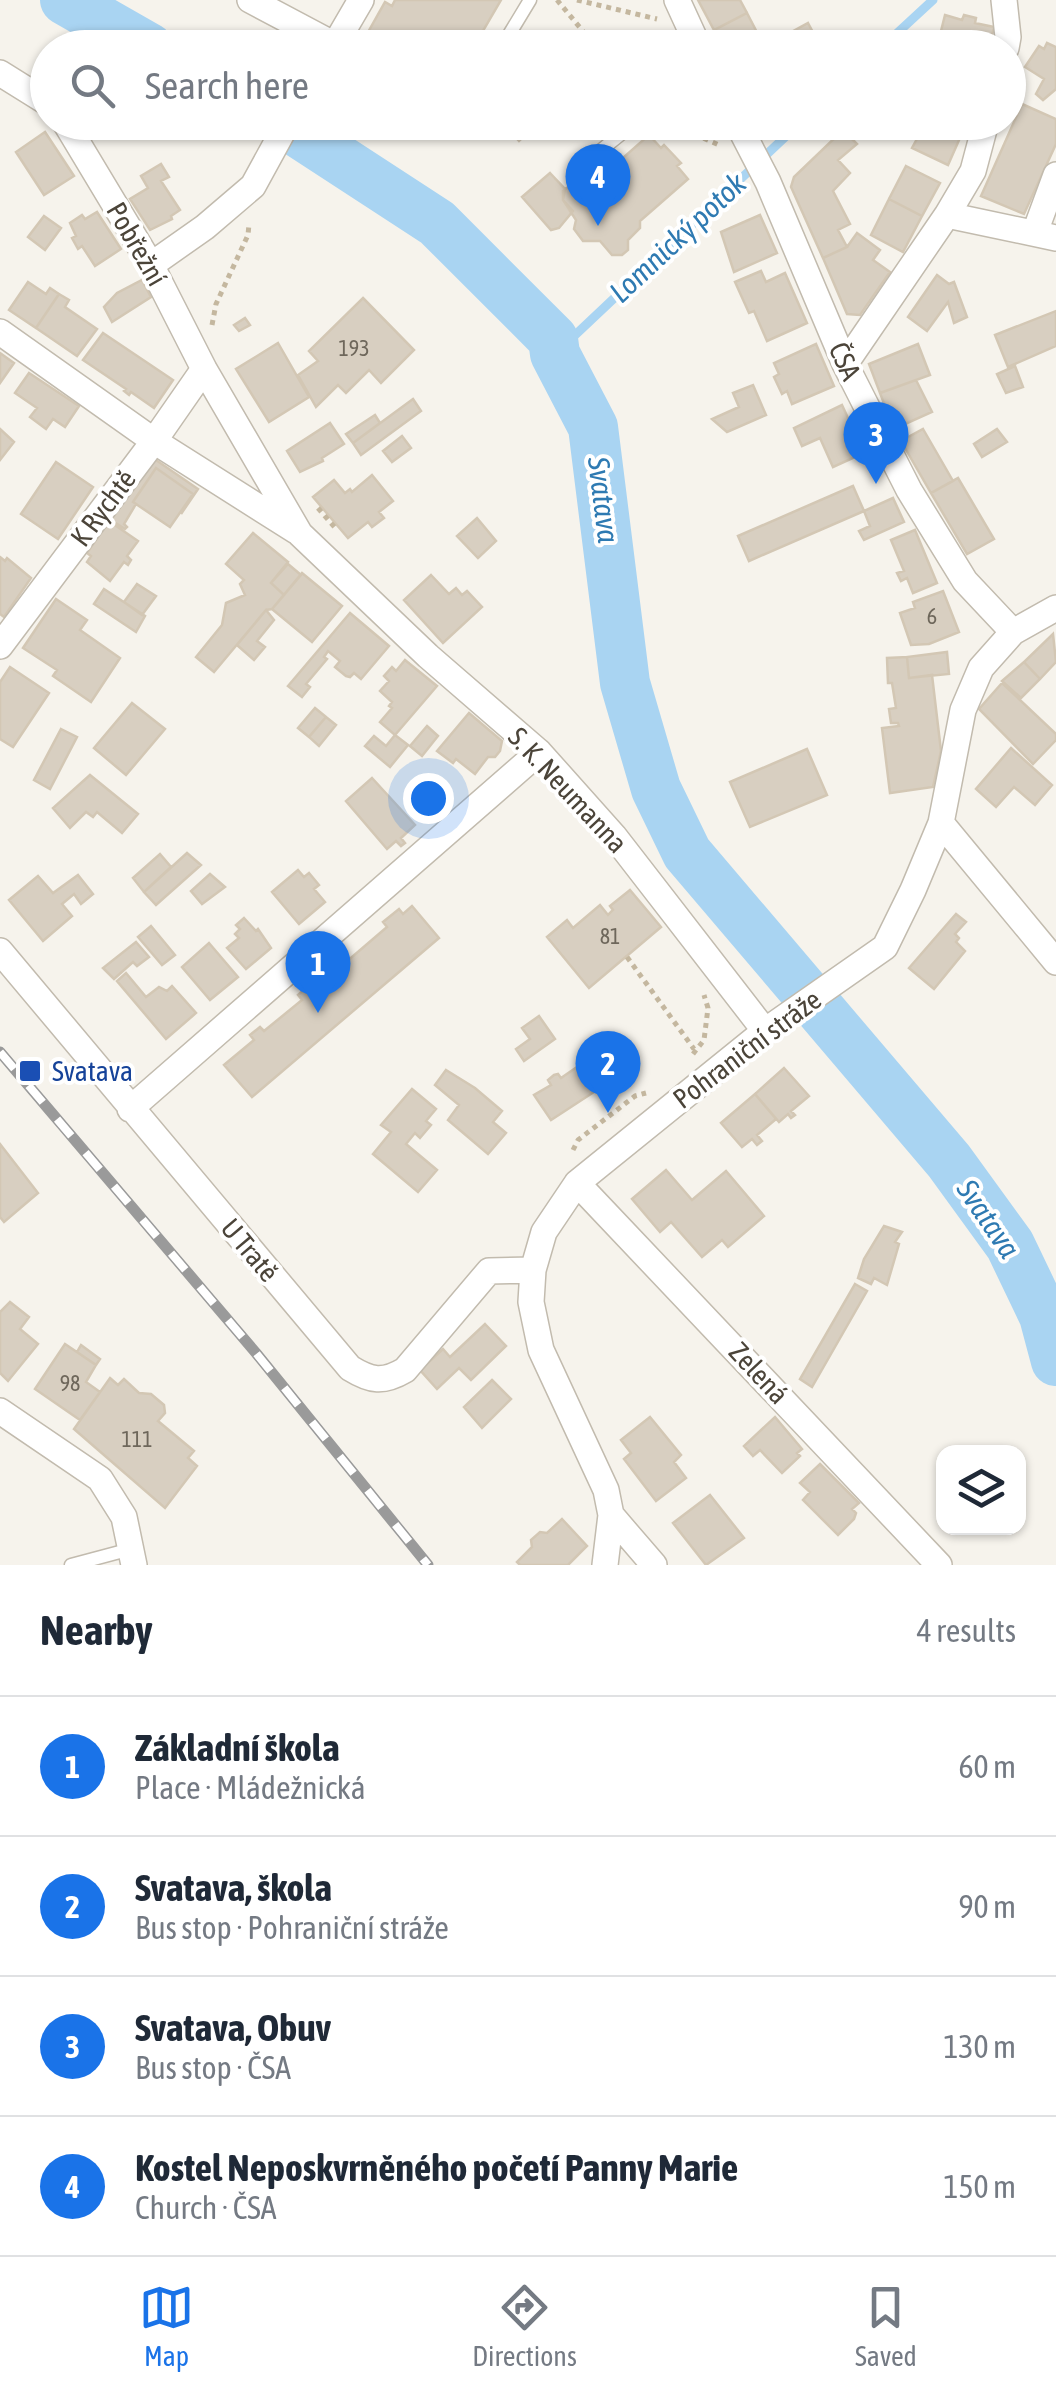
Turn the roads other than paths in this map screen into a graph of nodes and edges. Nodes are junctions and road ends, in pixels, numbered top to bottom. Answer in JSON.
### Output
{"nodes":[{"id":1,"x":250,"y":0,"type":"edge"},
{"id":2,"x":361,"y":0,"type":"edge"},
{"id":3,"x":530,"y":0,"type":"edge"},
{"id":4,"x":1004,"y":0,"type":"edge"},
{"id":5,"x":680,"y":4,"type":"edge"},
{"id":6,"x":304,"y":30,"type":"edge"},
{"id":7,"x":344,"y":30,"type":"edge"},
{"id":8,"x":512,"y":30,"type":"edge"},
{"id":9,"x":691,"y":30,"type":"edge"},
{"id":10,"x":1007,"y":30,"type":"edge"},
{"id":11,"x":0,"y":73,"type":"edge"},
{"id":12,"x":30,"y":92,"type":"edge"},
{"id":13,"x":76,"y":140,"type":"edge"},
{"id":14,"x":278,"y":140,"type":"edge"},
{"id":15,"x":614,"y":140,"type":"edge"},
{"id":16,"x":747,"y":140,"type":"edge"},
{"id":17,"x":981,"y":140,"type":"edge"},
{"id":18,"x":580,"y":167,"type":"dead end"},
{"id":19,"x":1056,"y":175,"type":"edge"},
{"id":20,"x":947,"y":216,"type":"junction"},
{"id":21,"x":1045,"y":235,"type":"edge"},
{"id":22,"x":151,"y":264,"type":"junction"},
{"id":23,"x":0,"y":332,"type":"edge"},
{"id":24,"x":846,"y":364,"type":"junction"},
{"id":25,"x":204,"y":368,"type":"junction"},
{"id":26,"x":154,"y":441,"type":"junction"},
{"id":27,"x":300,"y":534,"type":"junction"},
{"id":28,"x":1056,"y":608,"type":"edge"},
{"id":29,"x":1014,"y":632,"type":"junction"},
{"id":30,"x":0,"y":646,"type":"edge"},
{"id":31,"x":539,"y":752,"type":"junction"},
{"id":32,"x":941,"y":823,"type":"junction"},
{"id":33,"x":0,"y":951,"type":"edge"},
{"id":34,"x":1056,"y":962,"type":"edge"},
{"id":35,"x":765,"y":1031,"type":"junction"},
{"id":36,"x":130,"y":1108,"type":"junction"},
{"id":37,"x":577,"y":1183,"type":"junction"},
{"id":38,"x":533,"y":1270,"type":"junction"},
{"id":39,"x":0,"y":1410,"type":"edge"},
{"id":40,"x":611,"y":1516,"type":"junction"},
{"id":41,"x":132,"y":1557,"type":"edge"},
{"id":42,"x":71,"y":1565,"type":"edge"},
{"id":43,"x":606,"y":1565,"type":"edge"},
{"id":44,"x":654,"y":1565,"type":"edge"},
{"id":45,"x":939,"y":1565,"type":"edge"}],
"edges":[{"from":1,"to":6,"type":"street"},
{"from":2,"to":7,"type":"street"},
{"from":3,"to":8,"type":"lane"},
{"from":4,"to":10,"type":"street"},
{"from":5,"to":9,"type":"street"},
{"from":11,"to":12,"type":"street"},
{"from":13,"to":22,"type":"street","name":"Pobřežní"},
{"from":14,"to":22,"type":"street"},
{"from":15,"to":18,"type":"lane"},
{"from":16,"to":24,"type":"street","name":"ČSA"},
{"from":17,"to":20,"type":"street"},
{"from":19,"to":21,"type":"street"},
{"from":20,"to":21,"type":"street"},
{"from":20,"to":24,"type":"street"},
{"from":22,"to":25,"type":"street","name":"Pobřežní"},
{"from":23,"to":26,"type":"street","name":"S. K. Neumanna"},
{"from":24,"to":29,"type":"street","name":"ČSA"},
{"from":25,"to":26,"type":"street","name":"K Rychtě"},
{"from":25,"to":27,"type":"street","name":"S. K. Neumanna"},
{"from":26,"to":27,"type":"street","name":"S. K. Neumanna"},
{"from":26,"to":30,"type":"street","name":"K Rychtě"},
{"from":27,"to":31,"type":"street","name":"S. K. Neumanna"},
{"from":28,"to":29,"type":"street","name":"Pohraniční stráže"},
{"from":29,"to":32,"type":"street","name":"Pohraniční stráže"},
{"from":31,"to":35,"type":"street","name":"S. K. Neumanna"},
{"from":31,"to":36,"type":"street"},
{"from":32,"to":34,"type":"street"},
{"from":32,"to":35,"type":"street","name":"Pohraniční stráže"},
{"from":33,"to":36,"type":"street","name":"U Tratě"},
{"from":35,"to":37,"type":"street","name":"Pohraniční stráže"},
{"from":36,"to":38,"type":"street","name":"U Tratě"},
{"from":37,"to":38,"type":"street","name":"Pohraniční stráže"},
{"from":37,"to":45,"type":"street","name":"Zelená"},
{"from":38,"to":40,"type":"street","name":"Pohraniční stráže"},
{"from":39,"to":41,"type":"street"},
{"from":40,"to":43,"type":"street","name":"Pohraniční stráže"},
{"from":40,"to":44,"type":"street"},
{"from":41,"to":42,"type":"lane"}]}
